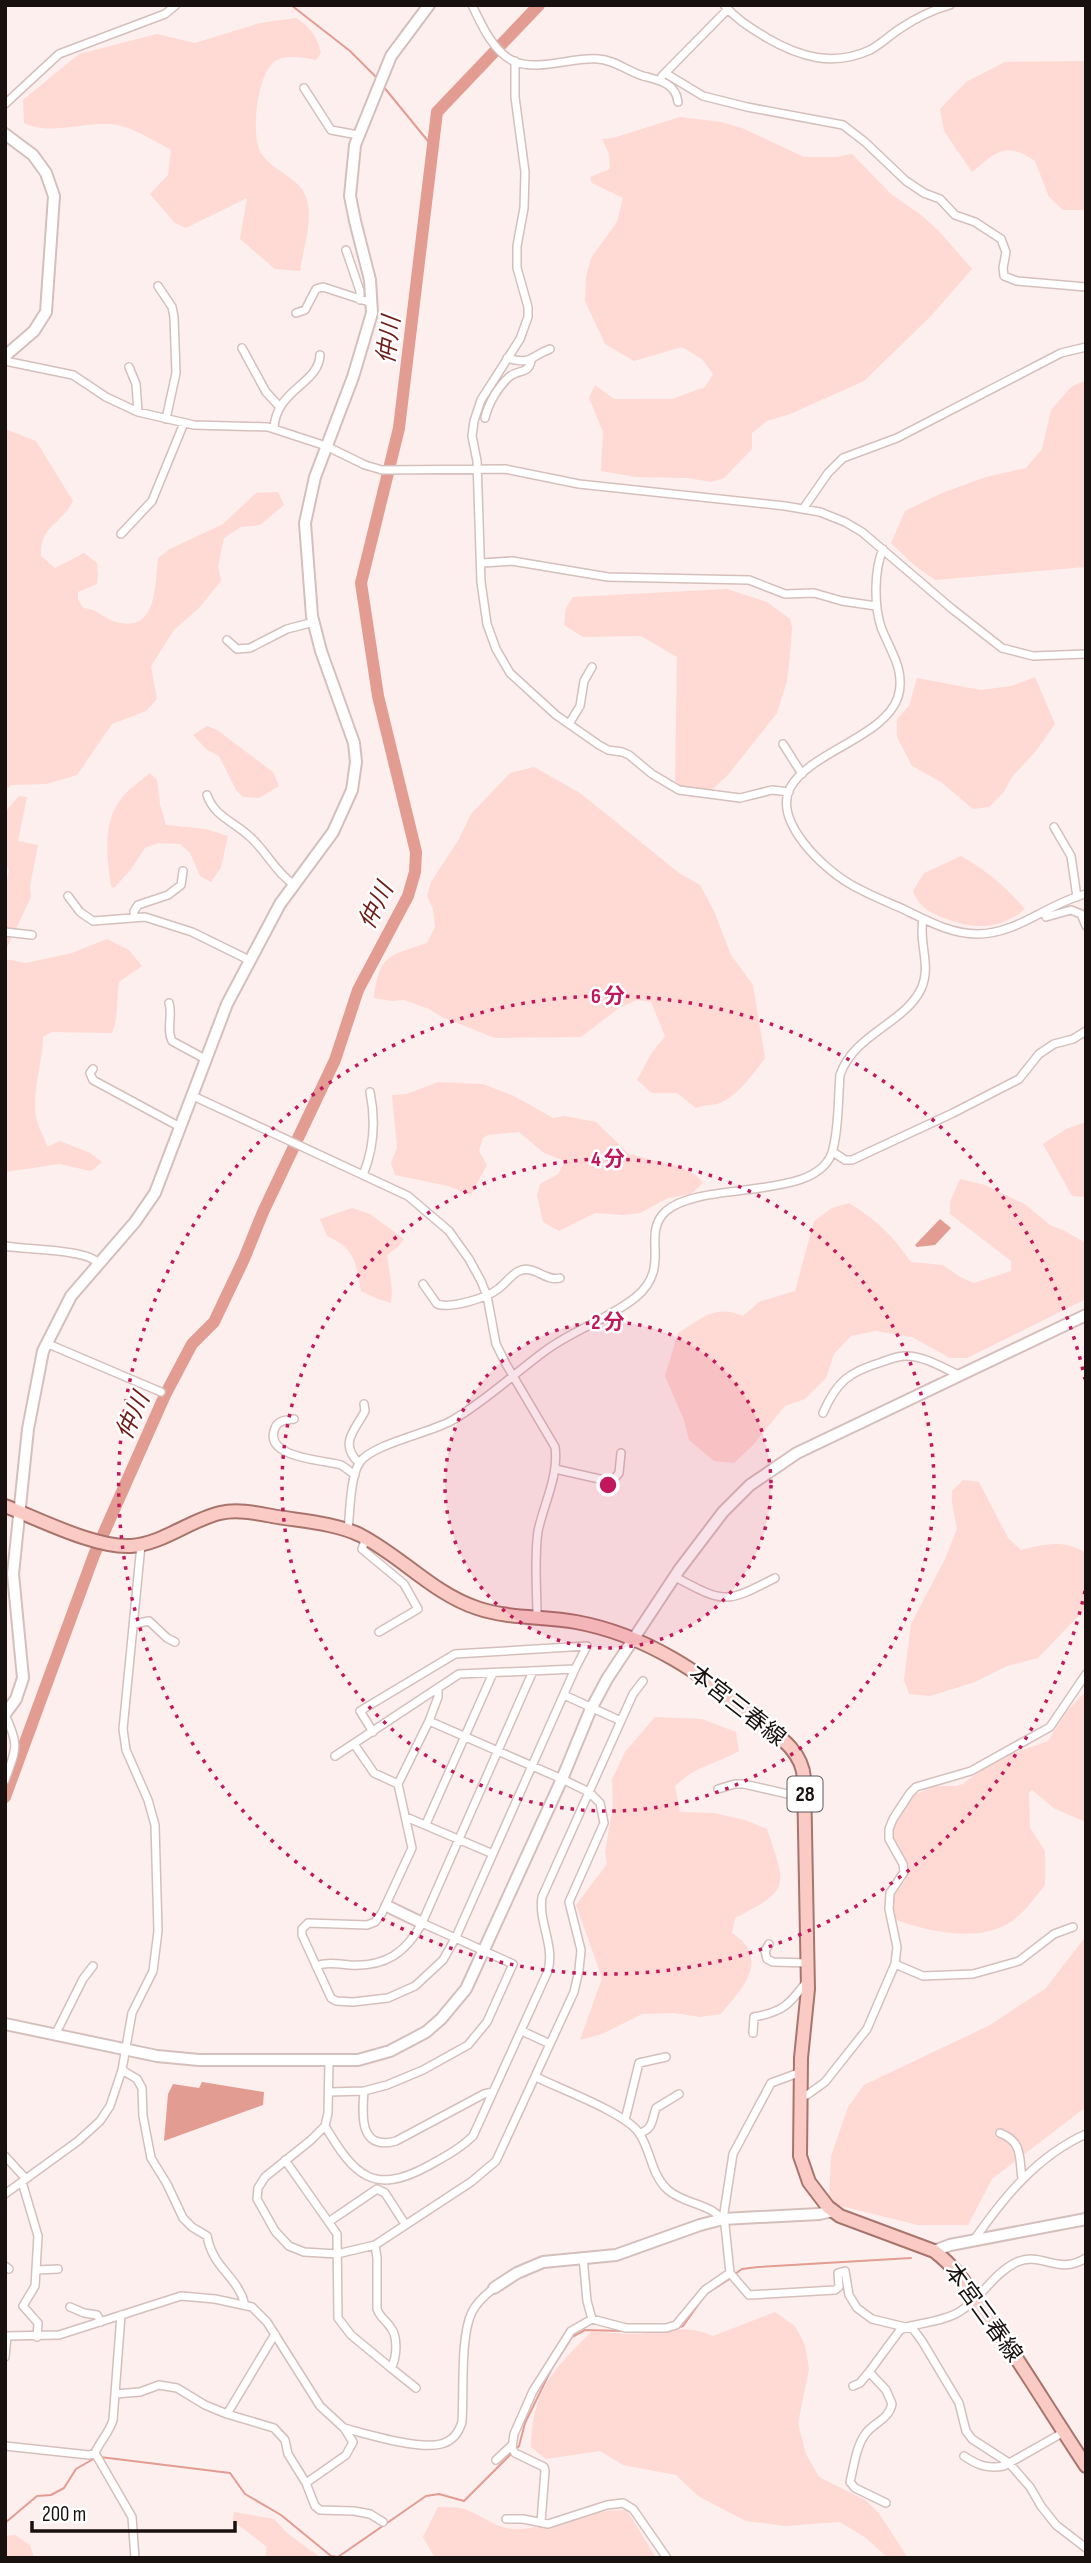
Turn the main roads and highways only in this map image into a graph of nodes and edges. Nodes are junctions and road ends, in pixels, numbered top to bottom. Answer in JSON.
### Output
{"nodes":[{"id":1,"x":5,"y":1506,"type":"edge"},
{"id":2,"x":1086,"y":2466,"type":"edge"}],
"edges":[{"from":1,"to":2,"type":"main road","name":"本宮三春線","number":"28"}]}
